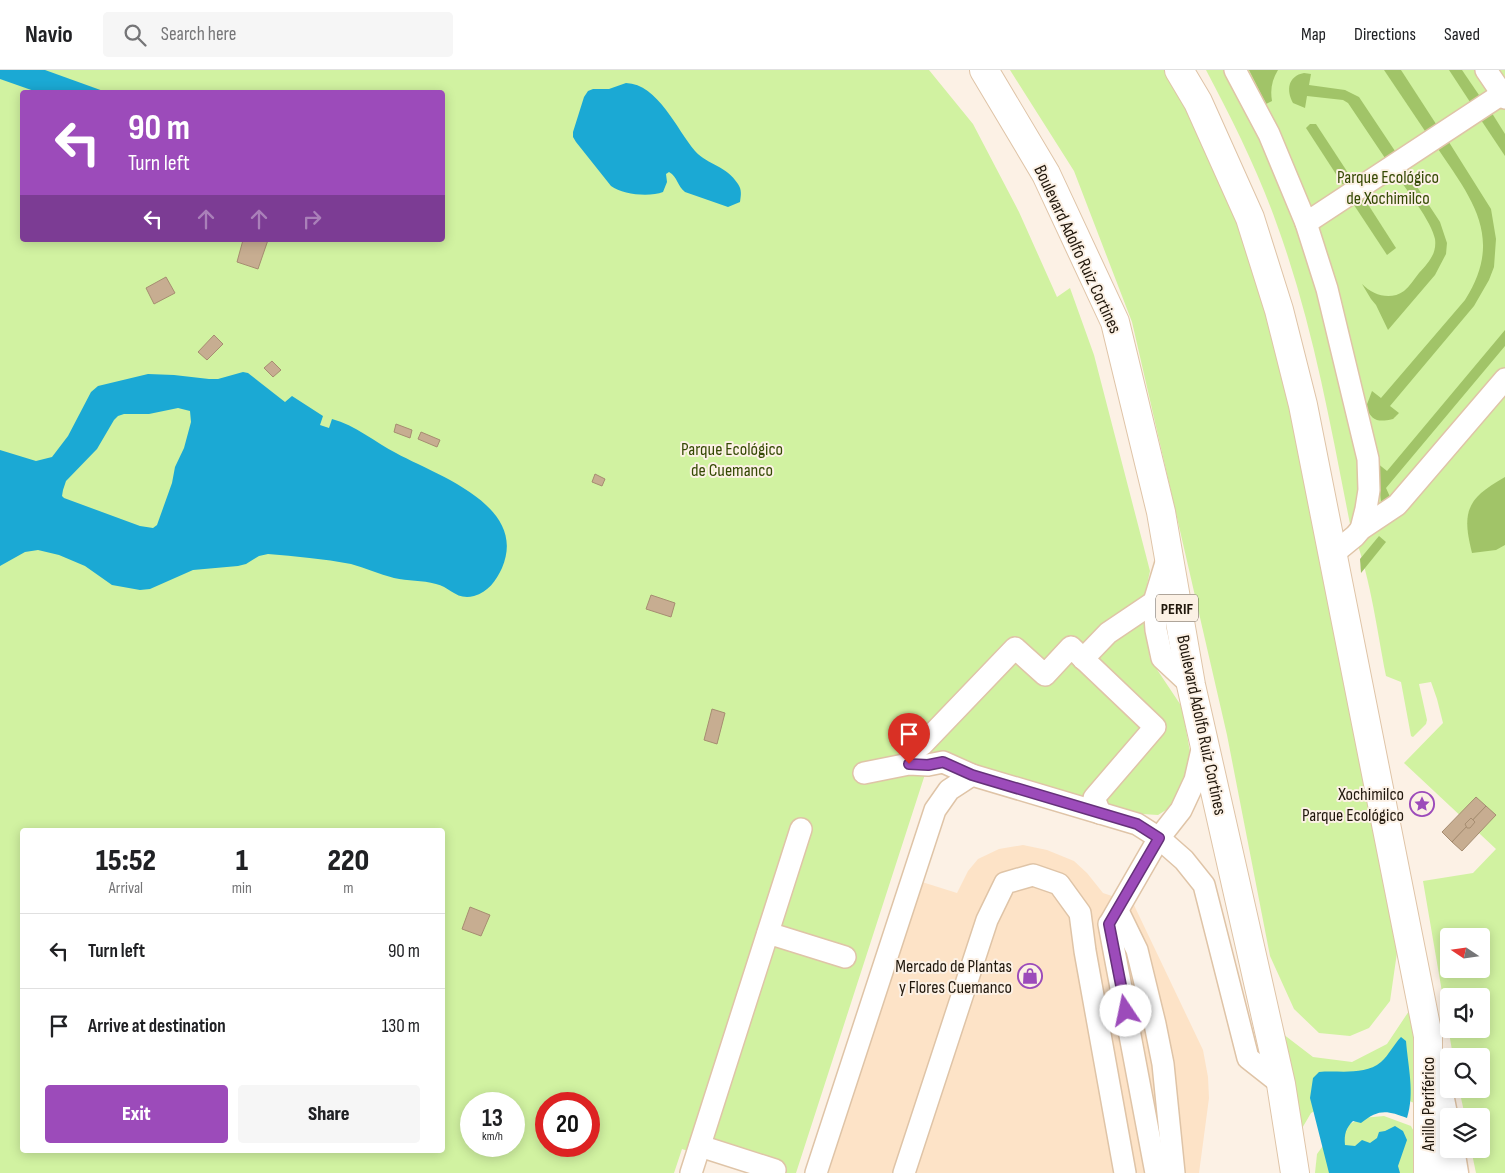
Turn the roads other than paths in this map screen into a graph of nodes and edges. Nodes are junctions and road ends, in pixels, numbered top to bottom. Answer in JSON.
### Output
{"nodes":[{"id":1,"x":984,"y":70,"type":"edge"},
{"id":2,"x":1179,"y":70,"type":"edge"},
{"id":3,"x":1235,"y":70,"type":"edge"},
{"id":4,"x":1486,"y":70,"type":"edge"},
{"id":5,"x":1504,"y":96,"type":"edge"},
{"id":6,"x":1306,"y":223,"type":"junction"},
{"id":7,"x":1505,"y":378,"type":"edge"},
{"id":8,"x":1361,"y":528,"type":"junction"},
{"id":9,"x":1333,"y":554,"type":"junction"},
{"id":10,"x":1168,"y":556,"type":"junction"},
{"id":11,"x":1154,"y":602,"type":"junction"},
{"id":12,"x":1083,"y":659,"type":"junction"},
{"id":13,"x":1191,"y":685,"type":"junction"},
{"id":14,"x":1204,"y":742,"type":"junction"},
{"id":15,"x":922,"y":745,"type":"dead end"},
{"id":16,"x":864,"y":773,"type":"dead end"},
{"id":17,"x":972,"y":775,"type":"junction"},
{"id":18,"x":1100,"y":813,"type":"junction"},
{"id":19,"x":802,"y":829,"type":"dead end"},
{"id":20,"x":1159,"y":838,"type":"junction"},
{"id":21,"x":1113,"y":918,"type":"junction"},
{"id":22,"x":768,"y":933,"type":"junction"},
{"id":23,"x":1085,"y":951,"type":"junction"},
{"id":24,"x":845,"y":957,"type":"dead end"},
{"id":25,"x":1155,"y":1024,"type":"junction"},
{"id":26,"x":1129,"y":1028,"type":"junction"},
{"id":27,"x":1428,"y":1036,"type":"junction"},
{"id":28,"x":1164,"y":1080,"type":"junction"},
{"id":29,"x":1139,"y":1083,"type":"junction"},
{"id":30,"x":1281,"y":1084,"type":"junction"},
{"id":31,"x":1443,"y":1108,"type":"edge"},
{"id":32,"x":700,"y":1146,"type":"junction"},
{"id":33,"x":1452,"y":1158,"type":"edge"},
{"id":34,"x":775,"y":1170,"type":"dead end"},
{"id":35,"x":691,"y":1173,"type":"edge"},
{"id":36,"x":816,"y":1173,"type":"edge"},
{"id":37,"x":904,"y":1173,"type":"edge"},
{"id":38,"x":1125,"y":1173,"type":"edge"},
{"id":39,"x":1156,"y":1173,"type":"edge"},
{"id":40,"x":1174,"y":1173,"type":"edge"},
{"id":41,"x":1295,"y":1173,"type":"edge"},
{"id":42,"x":1428,"y":1173,"type":"edge"},
{"id":43,"x":1455,"y":1173,"type":"edge"}],
"edges":[{"from":1,"to":10,"type":"highway","name":"Boulevard Adolfo Ruiz Cortines","number":"PERIF"},
{"from":2,"to":9,"type":"highway"},
{"from":3,"to":6,"type":"street"},
{"from":4,"to":5,"type":"street"},
{"from":5,"to":6,"type":"street"},
{"from":6,"to":8,"type":"street"},
{"from":7,"to":8,"type":"street"},
{"from":8,"to":9,"type":"street"},
{"from":9,"to":27,"type":"highway"},
{"from":10,"to":11,"type":"street"},
{"from":10,"to":13,"type":"highway","name":"Boulevard Adolfo Ruiz Cortines","number":"PERIF"},
{"from":11,"to":12,"type":"street"},
{"from":11,"to":13,"type":"street"},
{"from":12,"to":15,"type":"street"},
{"from":12,"to":18,"type":"street"},
{"from":13,"to":14,"type":"highway","name":"Boulevard Adolfo Ruiz Cortines","number":"PERIF"},
{"from":14,"to":20,"type":"street"},
{"from":14,"to":30,"type":"highway","name":"Boulevard Adolfo Ruiz Cortines","number":"PERIF"},
{"from":16,"to":17,"type":"street"},
{"from":17,"to":18,"type":"street"},
{"from":17,"to":36,"type":"street"},
{"from":18,"to":20,"type":"street"},
{"from":19,"to":22,"type":"street"},
{"from":20,"to":21,"type":"street"},
{"from":20,"to":30,"type":"street"},
{"from":21,"to":23,"type":"street"},
{"from":21,"to":25,"type":"street"},
{"from":21,"to":26,"type":"street"},
{"from":22,"to":24,"type":"street"},
{"from":22,"to":32,"type":"street"},
{"from":23,"to":37,"type":"street"},
{"from":23,"to":38,"type":"street"},
{"from":25,"to":26,"type":"street"},
{"from":25,"to":28,"type":"street"},
{"from":26,"to":29,"type":"street"},
{"from":27,"to":31,"type":"main road"},
{"from":27,"to":42,"type":"highway","name":"Anillo Periférico"},
{"from":28,"to":29,"type":"street"},
{"from":28,"to":40,"type":"street"},
{"from":29,"to":39,"type":"street"},
{"from":30,"to":41,"type":"highway","name":"Boulevard Adolfo Ruiz Cortines","number":"PERIF"},
{"from":32,"to":34,"type":"street"},
{"from":32,"to":35,"type":"street"},
{"from":33,"to":43,"type":"main road"}]}
